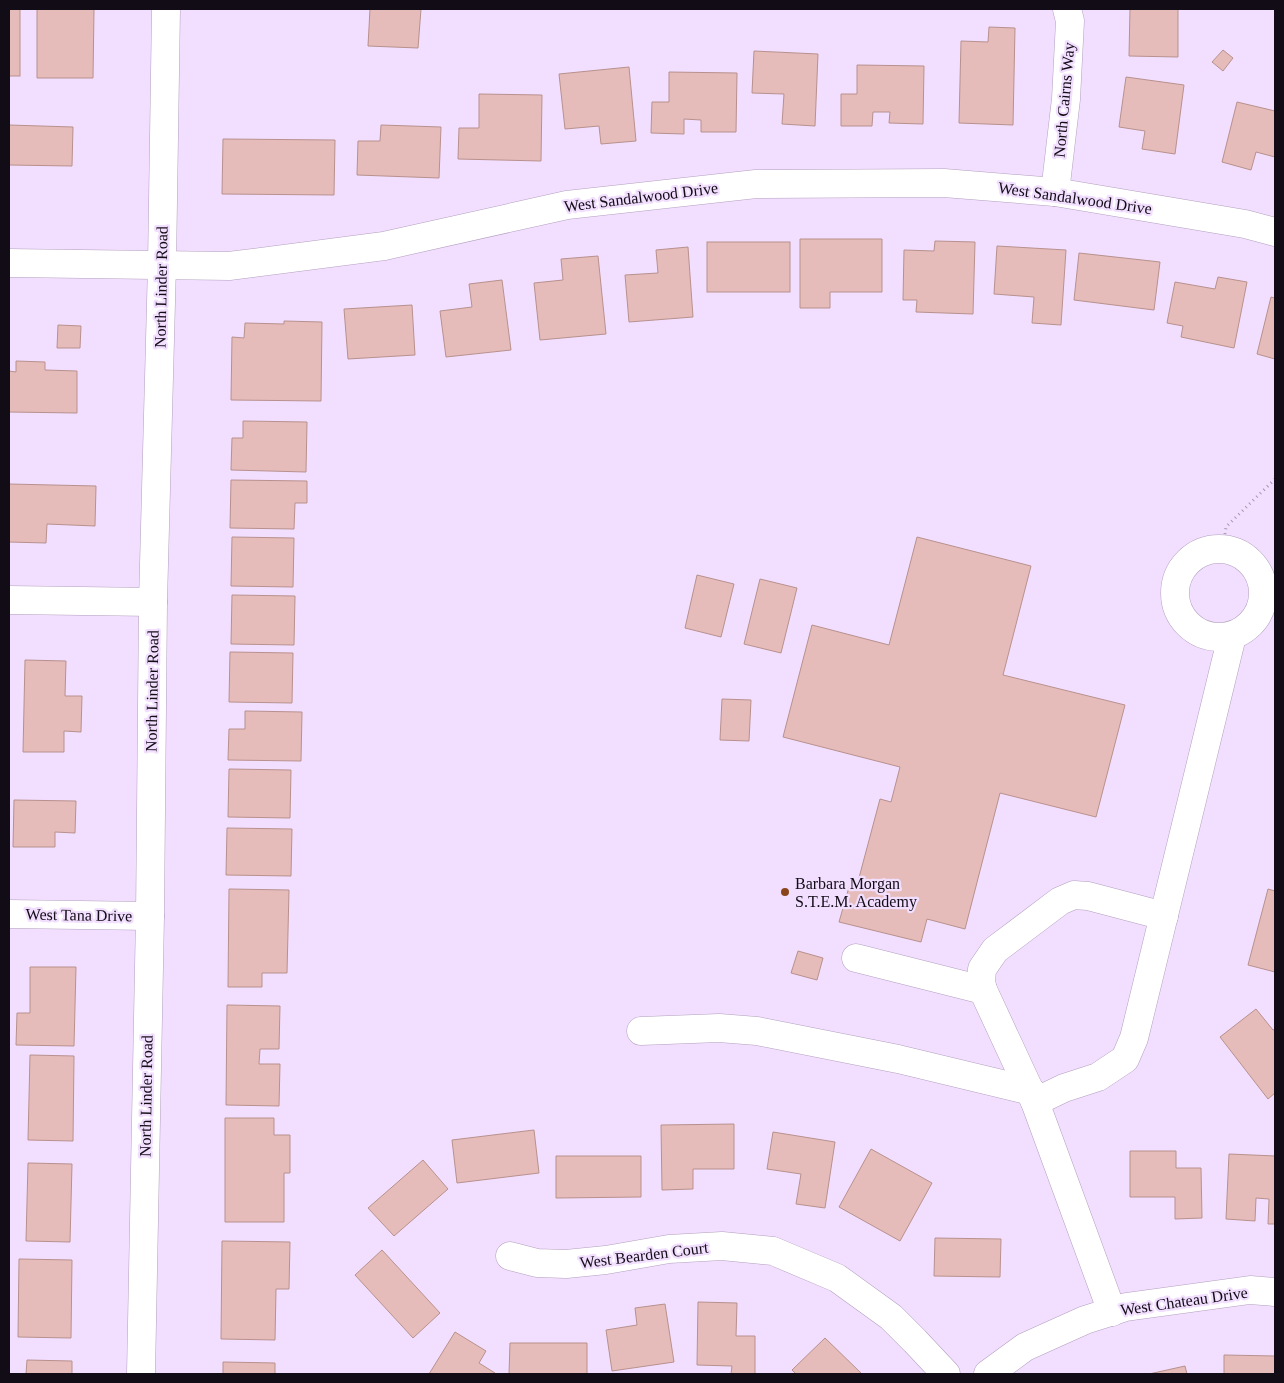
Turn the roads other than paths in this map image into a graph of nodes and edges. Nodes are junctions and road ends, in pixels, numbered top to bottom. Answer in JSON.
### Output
{"nodes":[{"id":1,"x":166,"y":9,"type":"edge"},
{"id":2,"x":1067,"y":9,"type":"edge"},
{"id":3,"x":1055,"y":192,"type":"junction"},
{"id":4,"x":1275,"y":232,"type":"edge"},
{"id":5,"x":9,"y":263,"type":"edge"},
{"id":6,"x":162,"y":265,"type":"junction"},
{"id":7,"x":9,"y":600,"type":"edge"},
{"id":8,"x":153,"y":602,"type":"junction"},
{"id":9,"x":1232,"y":636,"type":"junction"},
{"id":10,"x":9,"y":914,"type":"edge"},
{"id":11,"x":150,"y":916,"type":"junction"},
{"id":12,"x":1164,"y":916,"type":"junction"},
{"id":13,"x":856,"y":958,"type":"dead end"},
{"id":14,"x":983,"y":990,"type":"junction"},
{"id":15,"x":641,"y":1031,"type":"dead end"},
{"id":16,"x":1033,"y":1096,"type":"junction"},
{"id":17,"x":510,"y":1256,"type":"dead end"},
{"id":18,"x":1275,"y":1292,"type":"edge"},
{"id":19,"x":1112,"y":1312,"type":"junction"},
{"id":20,"x":141,"y":1374,"type":"edge"},
{"id":21,"x":946,"y":1374,"type":"edge"},
{"id":22,"x":988,"y":1374,"type":"edge"}],
"edges":[{"from":1,"to":6,"type":"street","name":"North Linder Road"},
{"from":2,"to":3,"type":"street","name":"North Cairns Way"},
{"from":3,"to":4,"type":"street","name":"West Sandalwood Drive"},
{"from":3,"to":6,"type":"street","name":"West Sandalwood Drive"},
{"from":5,"to":6,"type":"street","name":"West Sandalwood Drive"},
{"from":6,"to":8,"type":"street","name":"North Linder Road"},
{"from":7,"to":8,"type":"street"},
{"from":8,"to":11,"type":"street","name":"North Linder Road"},
{"from":9,"to":9,"type":"street"},
{"from":9,"to":12,"type":"street"},
{"from":10,"to":11,"type":"street","name":"West Tana Drive"},
{"from":11,"to":20,"type":"street","name":"North Linder Road"},
{"from":12,"to":14,"type":"street"},
{"from":12,"to":16,"type":"street"},
{"from":13,"to":14,"type":"street"},
{"from":14,"to":16,"type":"street"},
{"from":15,"to":16,"type":"street"},
{"from":16,"to":19,"type":"street"},
{"from":17,"to":21,"type":"street","name":"West Bearden Court"},
{"from":18,"to":19,"type":"street","name":"West Chateau Drive"},
{"from":19,"to":22,"type":"street","name":"West Chateau Drive"}]}
